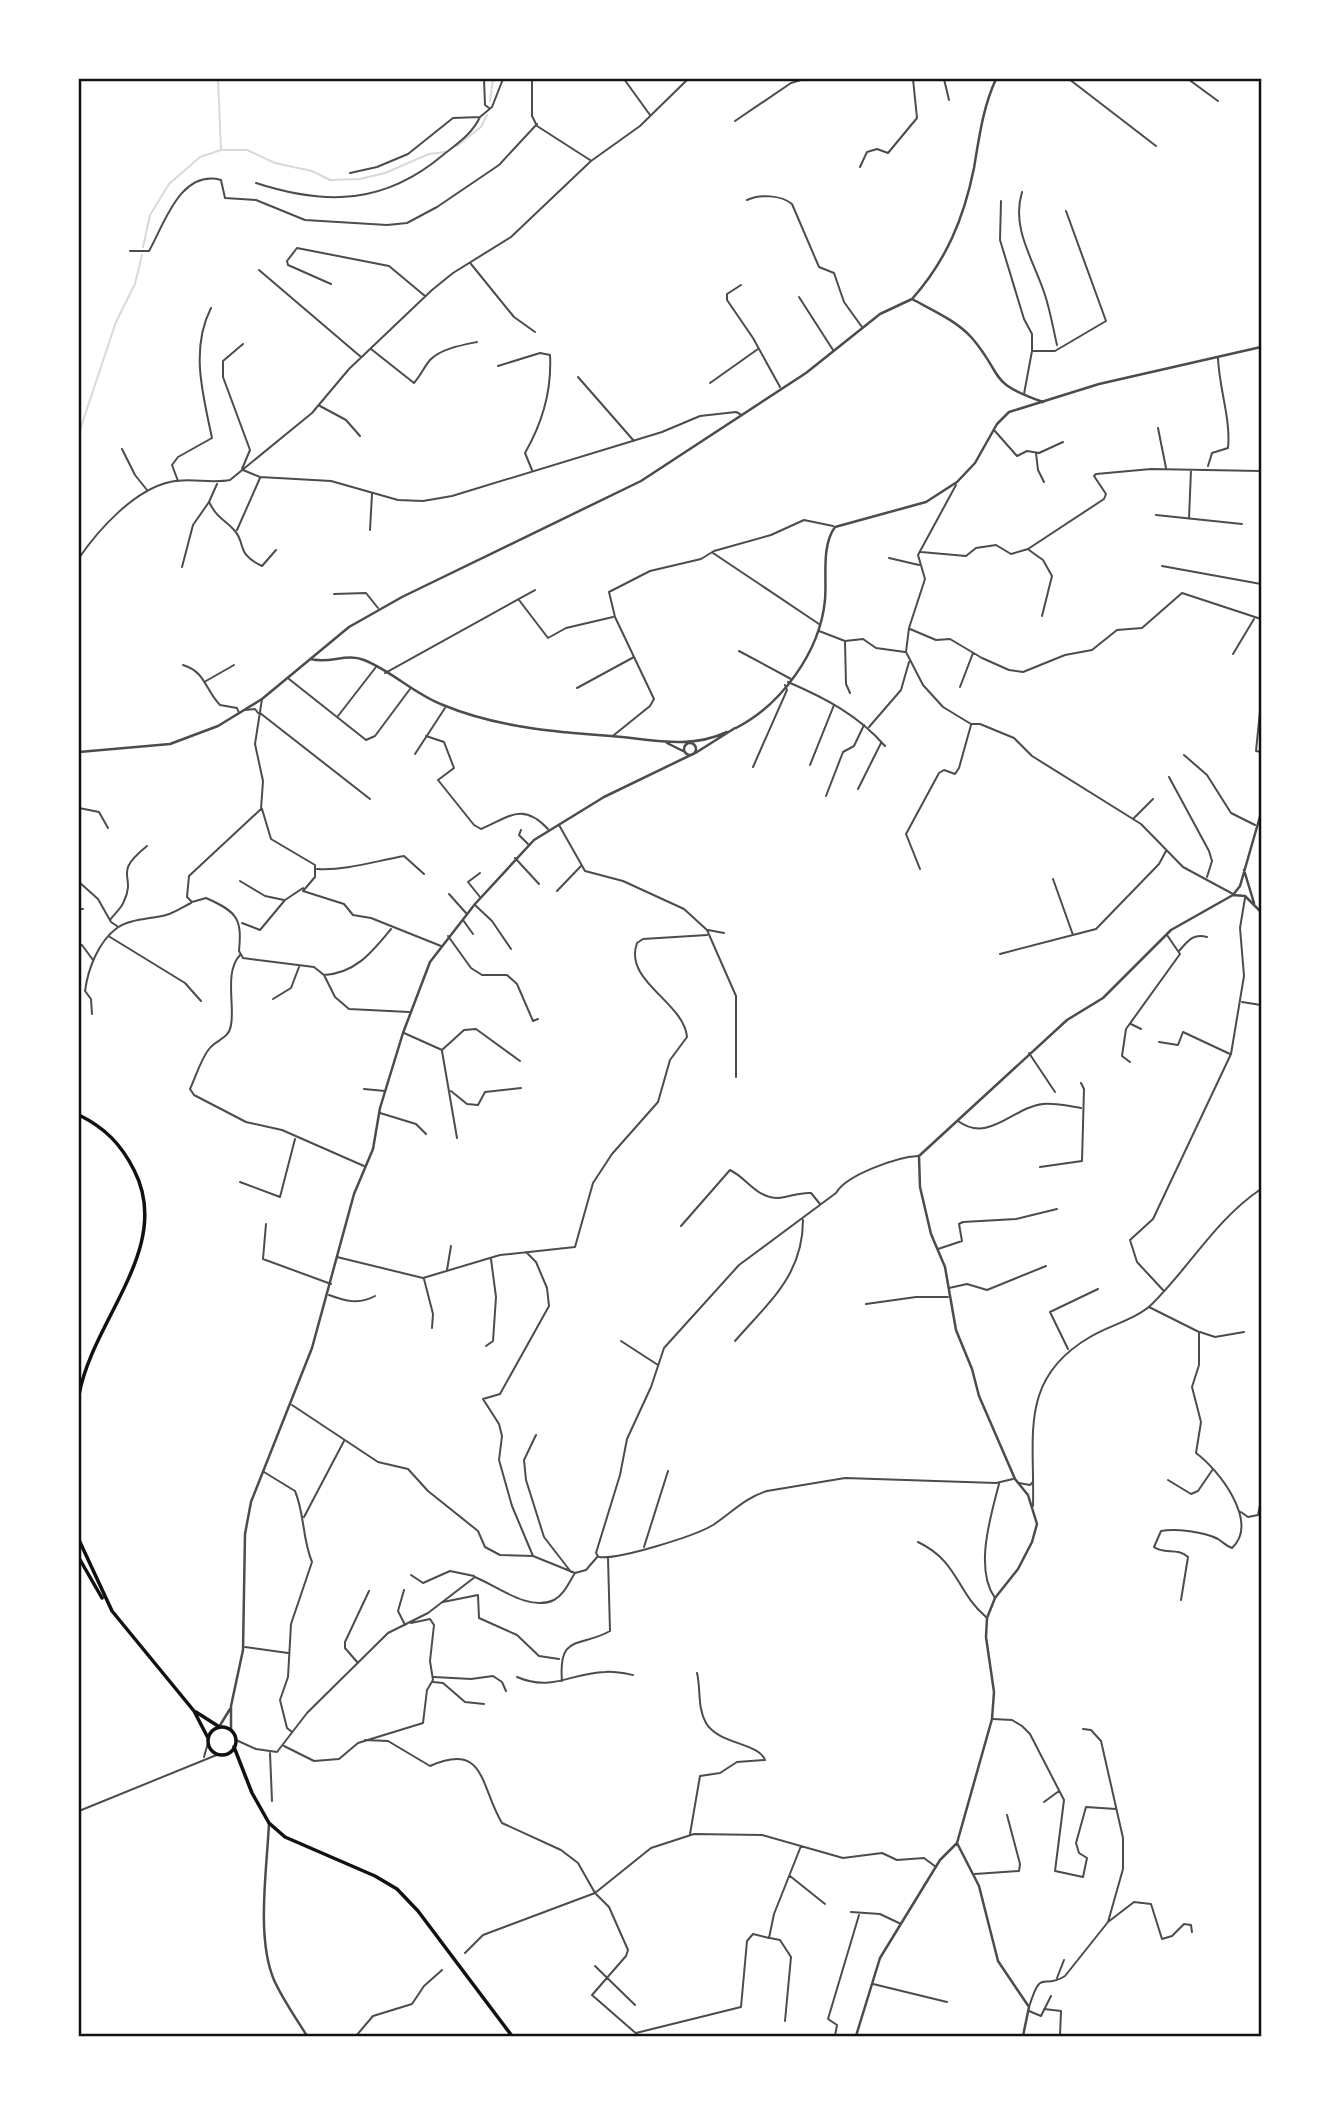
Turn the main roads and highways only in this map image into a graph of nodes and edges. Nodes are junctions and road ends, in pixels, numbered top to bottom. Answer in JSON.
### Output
{"nodes":[{"id":1,"x":79,"y":1115,"type":"edge"},
{"id":2,"x":79,"y":1395,"type":"edge"},
{"id":3,"x":79,"y":1540,"type":"edge"},
{"id":4,"x":79,"y":1558,"type":"edge"},
{"id":5,"x":106,"y":1600,"type":"junction"},
{"id":6,"x":194,"y":1711,"type":"junction"},
{"id":7,"x":219,"y":1727,"type":"junction"},
{"id":8,"x":208,"y":1741,"type":"junction"},
{"id":9,"x":234,"y":1747,"type":"junction"},
{"id":10,"x":227,"y":1754,"type":"junction"},
{"id":11,"x":238,"y":1762,"type":"junction"},
{"id":12,"x":512,"y":2036,"type":"edge"}],
"edges":[{"from":1,"to":2,"type":"main road"},
{"from":3,"to":5,"type":"main road"},
{"from":4,"to":5,"type":"main road"},
{"from":5,"to":6,"type":"main road"},
{"from":6,"to":7,"type":"main road"},
{"from":6,"to":8,"type":"main road"},
{"from":7,"to":8,"type":"main road"},
{"from":7,"to":9,"type":"main road"},
{"from":8,"to":10,"type":"main road"},
{"from":9,"to":10,"type":"main road"},
{"from":9,"to":11,"type":"main road"},
{"from":10,"to":11,"type":"main road"},
{"from":11,"to":12,"type":"main road"}]}
